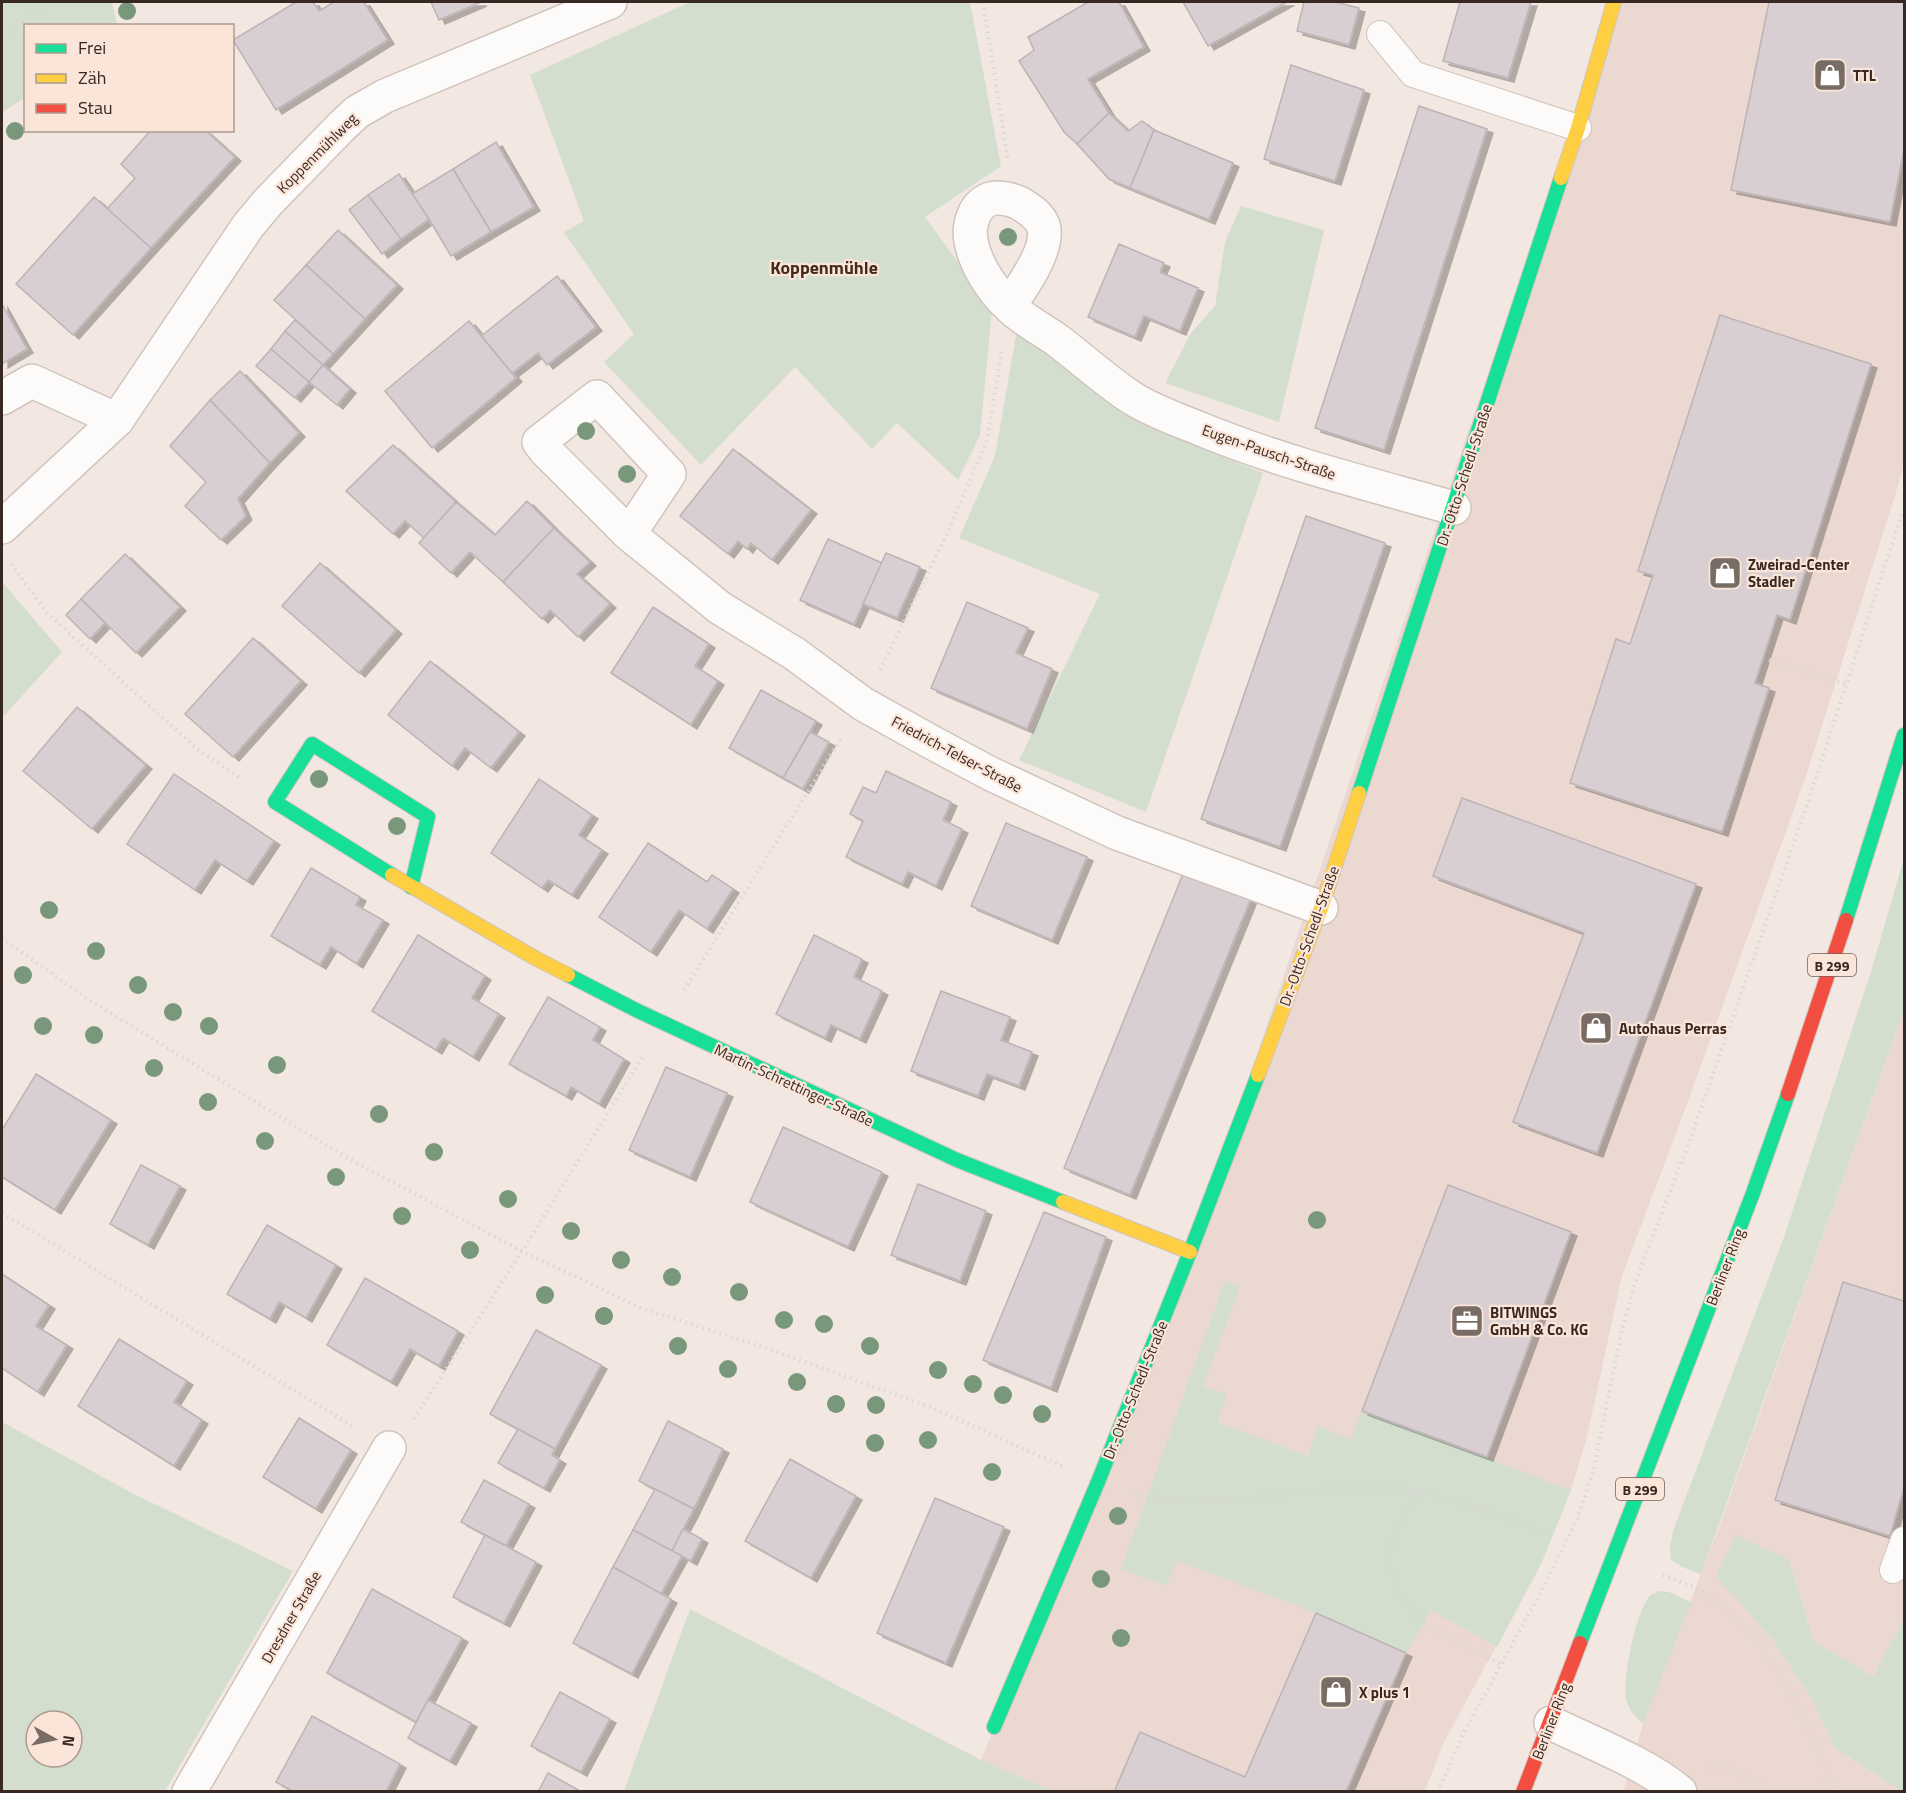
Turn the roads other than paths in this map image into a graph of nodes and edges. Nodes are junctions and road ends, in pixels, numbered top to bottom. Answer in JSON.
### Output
{"nodes":[{"id":1,"x":610,"y":2,"type":"edge"},
{"id":2,"x":1614,"y":2,"type":"edge"},
{"id":3,"x":1380,"y":34,"type":"dead end"},
{"id":4,"x":1578,"y":128,"type":"junction"},
{"id":5,"x":1009,"y":306,"type":"junction"},
{"id":6,"x":2,"y":398,"type":"edge"},
{"id":7,"x":117,"y":420,"type":"junction"},
{"id":8,"x":1454,"y":508,"type":"junction"},
{"id":9,"x":2,"y":527,"type":"edge"},
{"id":10,"x":629,"y":534,"type":"dead end"},
{"id":11,"x":1905,"y":735,"type":"edge"},
{"id":12,"x":411,"y":887,"type":"junction"},
{"id":13,"x":1321,"y":908,"type":"junction"},
{"id":14,"x":1190,"y":1252,"type":"junction"},
{"id":15,"x":389,"y":1448,"type":"road end"},
{"id":16,"x":1905,"y":1540,"type":"edge"},
{"id":17,"x":1893,"y":1570,"type":"dead end"},
{"id":18,"x":1551,"y":1723,"type":"junction"},
{"id":19,"x":994,"y":1727,"type":"dead end"},
{"id":20,"x":1531,"y":1789,"type":"edge"},
{"id":21,"x":194,"y":1790,"type":"edge"},
{"id":22,"x":1680,"y":1791,"type":"edge"}],
"edges":[{"from":1,"to":7,"type":"street","name":"Koppenmühlweg"},
{"from":2,"to":4,"type":"street","name":"Dr.-Otto-Schedl-Straße"},
{"from":3,"to":4,"type":"lane"},
{"from":4,"to":8,"type":"street","name":"Dr.-Otto-Schedl-Straße"},
{"from":5,"to":5,"type":"street","name":"Eugen-Pausch-Straße"},
{"from":5,"to":8,"type":"street","name":"Eugen-Pausch-Straße"},
{"from":6,"to":7,"type":"street"},
{"from":7,"to":9,"type":"street","name":"Koppenmühlweg"},
{"from":8,"to":13,"type":"street","name":"Dr.-Otto-Schedl-Straße"},
{"from":10,"to":13,"type":"street","name":"Friedrich-Telser-Straße"},
{"from":11,"to":18,"type":"street","name":"Berliner Ring","number":"B 299"},
{"from":12,"to":12,"type":"street","name":"Martin-Schrettinger-Straße"},
{"from":12,"to":14,"type":"street","name":"Martin-Schrettinger-Straße"},
{"from":13,"to":14,"type":"street","name":"Dr.-Otto-Schedl-Straße"},
{"from":14,"to":19,"type":"street","name":"Dr.-Otto-Schedl-Straße"},
{"from":15,"to":21,"type":"street","name":"Dresdner Straße"},
{"from":16,"to":17,"type":"lane"},
{"from":18,"to":20,"type":"street","name":"Berliner Ring","number":"B 299"},
{"from":18,"to":22,"type":"street"}]}
